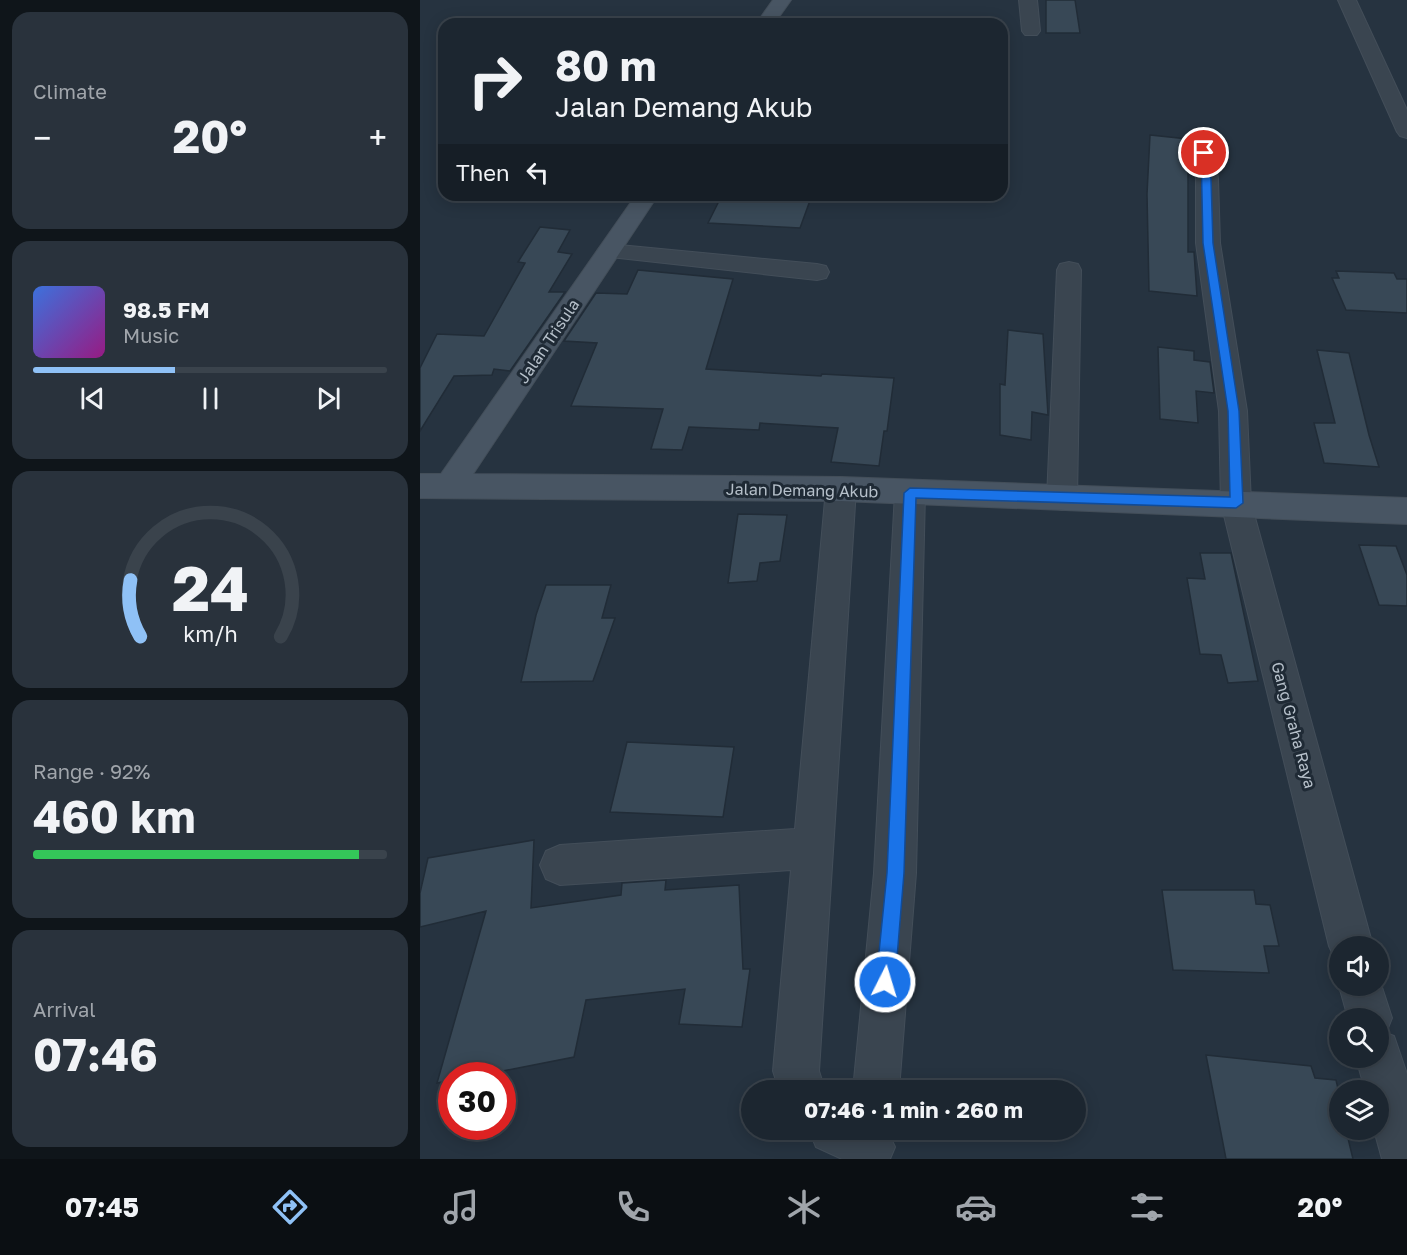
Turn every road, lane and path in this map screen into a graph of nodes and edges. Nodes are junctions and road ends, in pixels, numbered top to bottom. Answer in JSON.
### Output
{"nodes":[{"id":1,"x":782,"y":0,"type":"edge"},
{"id":2,"x":1028,"y":0,"type":"edge"},
{"id":3,"x":1347,"y":0,"type":"edge"},
{"id":4,"x":769,"y":18,"type":"edge"},
{"id":5,"x":1031,"y":31,"type":"dead end"},
{"id":6,"x":1407,"y":132,"type":"edge"},
{"id":7,"x":1204,"y":153,"type":"dead end"},
{"id":8,"x":643,"y":201,"type":"edge"},
{"id":9,"x":609,"y":251,"type":"junction"},
{"id":10,"x":1070,"y":270,"type":"dead end"},
{"id":11,"x":817,"y":272,"type":"dead end"},
{"id":12,"x":435,"y":486,"type":"edge"},
{"id":13,"x":841,"y":489,"type":"junction"},
{"id":14,"x":910,"y":493,"type":"junction"},
{"id":15,"x":1062,"y":498,"type":"junction"},
{"id":16,"x":1236,"y":503,"type":"junction"},
{"id":17,"x":1407,"y":511,"type":"edge"},
{"id":18,"x":814,"y":848,"type":"junction"},
{"id":19,"x":561,"y":865,"type":"dead end"},
{"id":20,"x":1348,"y":936,"type":"edge"},
{"id":21,"x":1382,"y":1068,"type":"edge"},
{"id":22,"x":799,"y":1080,"type":"edge"},
{"id":23,"x":877,"y":1080,"type":"edge"},
{"id":24,"x":1406,"y":1159,"type":"edge"}],
"edges":[{"from":1,"to":4,"type":"street"},
{"from":2,"to":5,"type":"street"},
{"from":3,"to":6,"type":"street"},
{"from":7,"to":16,"type":"street","name":"Gang Graha Raya"},
{"from":8,"to":9,"type":"street","name":"Jalan Trisula"},
{"from":9,"to":11,"type":"street"},
{"from":9,"to":12,"type":"street","name":"Jalan Trisula"},
{"from":10,"to":15,"type":"street"},
{"from":12,"to":13,"type":"street","name":"Jalan Demang Akub"},
{"from":13,"to":14,"type":"street","name":"Jalan Demang Akub"},
{"from":13,"to":18,"type":"street"},
{"from":14,"to":15,"type":"street","name":"Jalan Demang Akub"},
{"from":14,"to":23,"type":"street"},
{"from":15,"to":16,"type":"street","name":"Jalan Demang Akub"},
{"from":16,"to":17,"type":"street","name":"Jalan Demang Akub"},
{"from":16,"to":20,"type":"street","name":"Gang Graha Raya"},
{"from":18,"to":19,"type":"street"},
{"from":18,"to":22,"type":"street"},
{"from":21,"to":24,"type":"street"}]}
